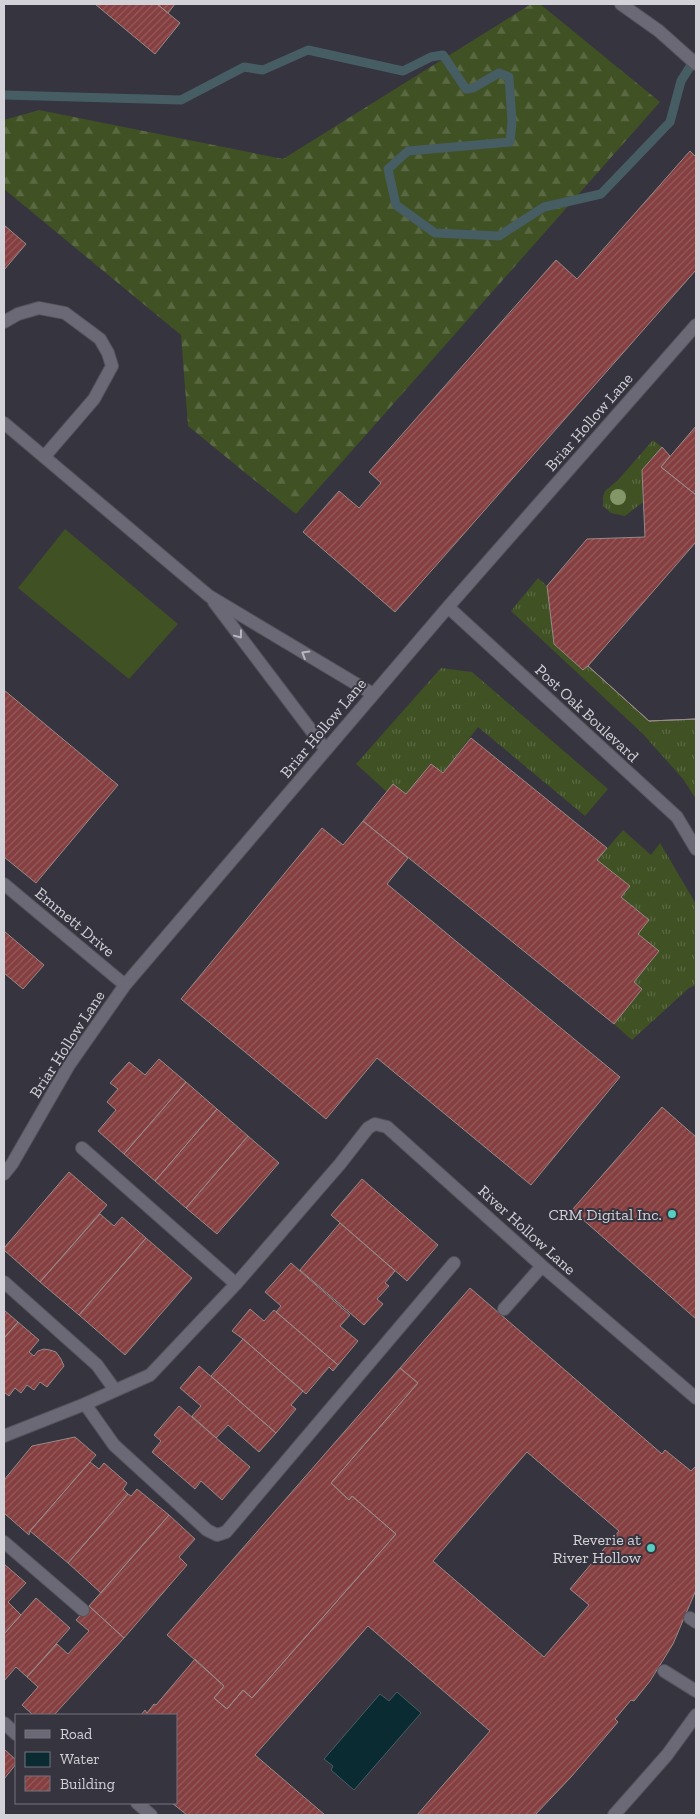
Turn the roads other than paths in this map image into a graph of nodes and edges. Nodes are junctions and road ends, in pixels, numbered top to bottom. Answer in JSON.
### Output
{"nodes":[{"id":1,"x":621,"y":4,"type":"edge"},
{"id":2,"x":696,"y":64,"type":"edge"},
{"id":3,"x":4,"y":322,"type":"edge"},
{"id":4,"x":696,"y":325,"type":"edge"},
{"id":5,"x":4,"y":424,"type":"edge"},
{"id":6,"x":44,"y":457,"type":"junction"},
{"id":7,"x":209,"y":596,"type":"junction"},
{"id":8,"x":448,"y":607,"type":"junction"},
{"id":9,"x":373,"y":694,"type":"junction"},
{"id":10,"x":326,"y":750,"type":"junction"},
{"id":11,"x":696,"y":850,"type":"edge"},
{"id":12,"x":4,"y":884,"type":"edge"},
{"id":13,"x":125,"y":984,"type":"junction"},
{"id":14,"x":82,"y":1148,"type":"dead end"},
{"id":15,"x":4,"y":1174,"type":"edge"},
{"id":16,"x":454,"y":1263,"type":"dead end"},
{"id":17,"x":542,"y":1266,"type":"junction"},
{"id":18,"x":4,"y":1282,"type":"edge"},
{"id":19,"x":236,"y":1284,"type":"junction"},
{"id":20,"x":504,"y":1309,"type":"dead end"},
{"id":21,"x":115,"y":1390,"type":"junction"},
{"id":22,"x":696,"y":1398,"type":"edge"},
{"id":23,"x":85,"y":1404,"type":"junction"},
{"id":24,"x":4,"y":1436,"type":"edge"},
{"id":25,"x":4,"y":1542,"type":"edge"},
{"id":26,"x":83,"y":1610,"type":"dead end"},
{"id":27,"x":664,"y":1671,"type":"dead end"},
{"id":28,"x":696,"y":1691,"type":"edge"},
{"id":29,"x":696,"y":1715,"type":"edge"},
{"id":30,"x":4,"y":1723,"type":"edge"},
{"id":31,"x":15,"y":1733,"type":"edge"},
{"id":32,"x":138,"y":1804,"type":"edge"},
{"id":33,"x":151,"y":1815,"type":"edge"},
{"id":34,"x":614,"y":1815,"type":"edge"}],
"edges":[{"from":1,"to":2,"type":"street"},
{"from":3,"to":6,"type":"street"},
{"from":4,"to":8,"type":"street","name":"Briar Hollow Lane"},
{"from":5,"to":6,"type":"street"},
{"from":6,"to":7,"type":"street"},
{"from":9,"to":7,"type":"street","one_way":true},
{"from":7,"to":10,"type":"street","one_way":true},
{"from":8,"to":9,"type":"street","name":"Briar Hollow Lane"},
{"from":8,"to":11,"type":"street","name":"Post Oak Boulevard"},
{"from":9,"to":10,"type":"street","name":"Briar Hollow Lane"},
{"from":10,"to":13,"type":"street","name":"Briar Hollow Lane"},
{"from":12,"to":13,"type":"street","name":"Emmett Drive"},
{"from":13,"to":15,"type":"street","name":"Briar Hollow Lane"},
{"from":14,"to":19,"type":"street"},
{"from":16,"to":23,"type":"street"},
{"from":17,"to":19,"type":"street","name":"River Hollow Lane"},
{"from":17,"to":20,"type":"street"},
{"from":17,"to":22,"type":"street","name":"River Hollow Lane"},
{"from":18,"to":21,"type":"street"},
{"from":19,"to":21,"type":"street"},
{"from":21,"to":23,"type":"street"},
{"from":23,"to":24,"type":"street"},
{"from":25,"to":26,"type":"street"},
{"from":27,"to":28,"type":"street"},
{"from":29,"to":34,"type":"street"},
{"from":30,"to":31,"type":"street"},
{"from":32,"to":33,"type":"street"}]}
